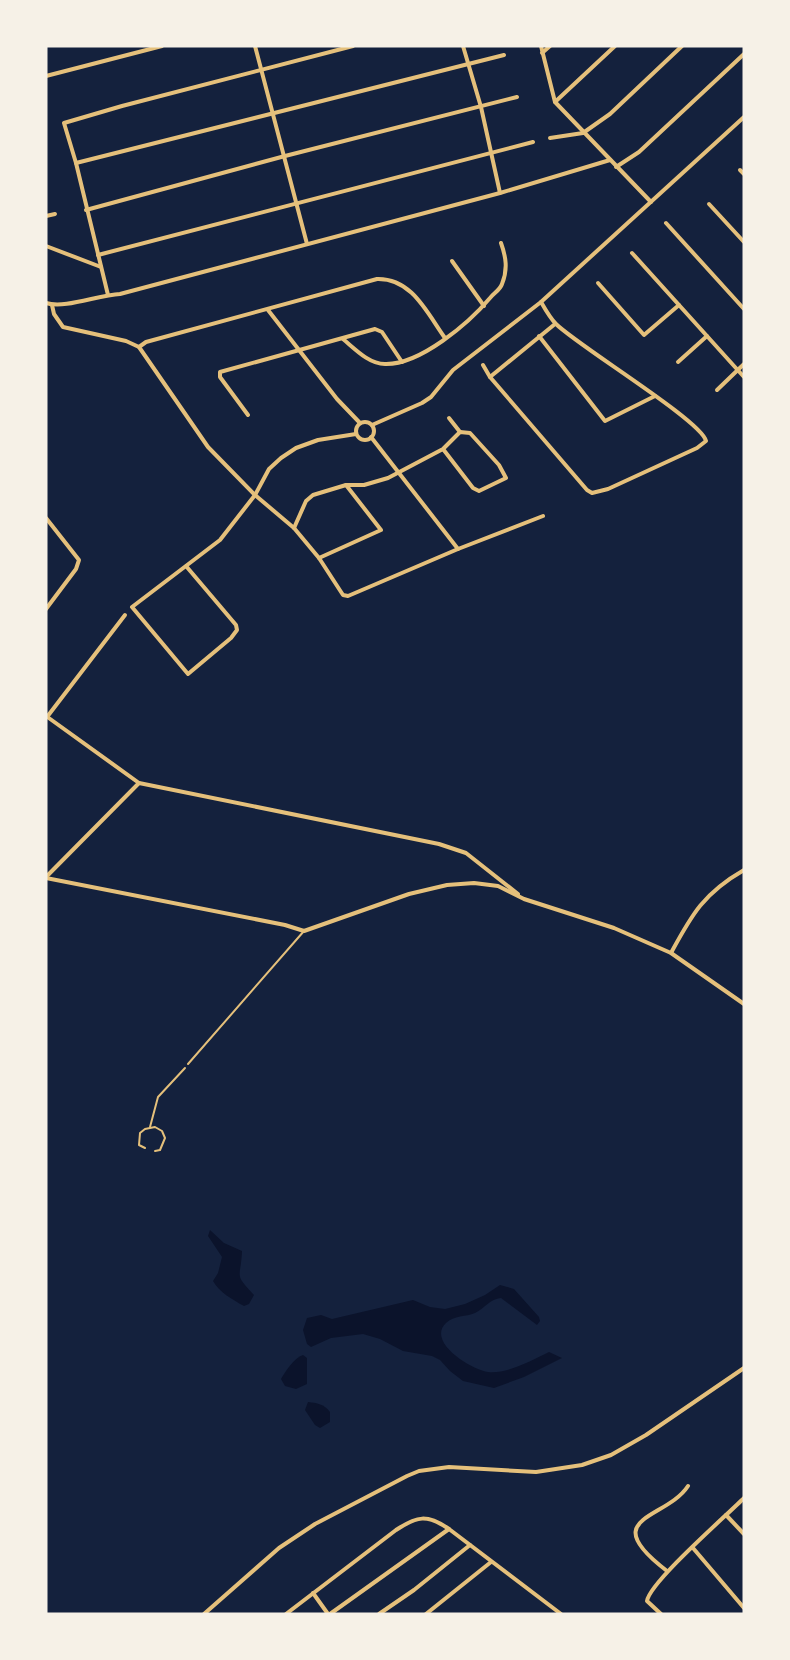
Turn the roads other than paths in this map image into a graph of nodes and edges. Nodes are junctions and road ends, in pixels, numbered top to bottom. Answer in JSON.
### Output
{"nodes":[{"id":1,"x":162,"y":46,"type":"edge"},
{"id":2,"x":255,"y":46,"type":"edge"},
{"id":3,"x":352,"y":46,"type":"edge"},
{"id":4,"x":463,"y":46,"type":"edge"},
{"id":5,"x":541,"y":46,"type":"edge"},
{"id":6,"x":550,"y":46,"type":"edge"},
{"id":7,"x":615,"y":46,"type":"edge"},
{"id":8,"x":682,"y":46,"type":"edge"},
{"id":9,"x":542,"y":53,"type":"junction"},
{"id":10,"x":744,"y":54,"type":"edge"},
{"id":11,"x":504,"y":55,"type":"dead end"},
{"id":12,"x":468,"y":62,"type":"junction"},
{"id":13,"x":261,"y":69,"type":"junction"},
{"id":14,"x":46,"y":76,"type":"edge"},
{"id":15,"x":517,"y":97,"type":"dead end"},
{"id":16,"x":555,"y":102,"type":"junction"},
{"id":17,"x":480,"y":107,"type":"junction"},
{"id":18,"x":273,"y":112,"type":"junction"},
{"id":19,"x":744,"y":117,"type":"edge"},
{"id":20,"x":583,"y":133,"type":"junction"},
{"id":21,"x":550,"y":138,"type":"dead end"},
{"id":22,"x":533,"y":142,"type":"dead end"},
{"id":23,"x":489,"y":152,"type":"junction"},
{"id":24,"x":285,"y":156,"type":"junction"},
{"id":25,"x":610,"y":160,"type":"junction"},
{"id":26,"x":76,"y":163,"type":"junction"},
{"id":27,"x":616,"y":167,"type":"junction"},
{"id":28,"x":500,"y":193,"type":"junction"},
{"id":29,"x":296,"y":202,"type":"junction"},
{"id":30,"x":650,"y":202,"type":"junction"},
{"id":31,"x":709,"y":204,"type":"dead end"},
{"id":32,"x":86,"y":210,"type":"junction"},
{"id":33,"x":56,"y":214,"type":"dead end"},
{"id":34,"x":46,"y":216,"type":"edge"},
{"id":35,"x":666,"y":223,"type":"dead end"},
{"id":36,"x":744,"y":242,"type":"edge"},
{"id":37,"x":501,"y":243,"type":"dead end"},
{"id":38,"x":307,"y":244,"type":"junction"},
{"id":39,"x":46,"y":246,"type":"edge"},
{"id":40,"x":632,"y":253,"type":"dead end"},
{"id":41,"x":98,"y":255,"type":"junction"},
{"id":42,"x":452,"y":261,"type":"dead end"},
{"id":43,"x":101,"y":267,"type":"junction"},
{"id":44,"x":598,"y":283,"type":"dead end"},
{"id":45,"x":108,"y":295,"type":"junction"},
{"id":46,"x":541,"y":302,"type":"junction"},
{"id":47,"x":46,"y":303,"type":"edge"},
{"id":48,"x":52,"y":305,"type":"junction"},
{"id":49,"x":679,"y":305,"type":"junction"},
{"id":50,"x":484,"y":306,"type":"junction"},
{"id":51,"x":744,"y":309,"type":"edge"},
{"id":52,"x":268,"y":310,"type":"junction"},
{"id":53,"x":555,"y":324,"type":"junction"},
{"id":54,"x":539,"y":336,"type":"junction"},
{"id":55,"x":707,"y":336,"type":"junction"},
{"id":56,"x":445,"y":338,"type":"junction"},
{"id":57,"x":343,"y":339,"type":"junction"},
{"id":58,"x":138,"y":348,"type":"junction"},
{"id":59,"x":300,"y":350,"type":"junction"},
{"id":60,"x":402,"y":362,"type":"junction"},
{"id":61,"x":678,"y":362,"type":"dead end"},
{"id":62,"x":744,"y":364,"type":"edge"},
{"id":63,"x":482,"y":365,"type":"dead end"},
{"id":64,"x":737,"y":370,"type":"junction"},
{"id":65,"x":490,"y":377,"type":"junction"},
{"id":66,"x":744,"y":377,"type":"edge"},
{"id":67,"x":717,"y":390,"type":"dead end"},
{"id":68,"x":656,"y":396,"type":"junction"},
{"id":69,"x":248,"y":415,"type":"dead end"},
{"id":70,"x":449,"y":418,"type":"dead end"},
{"id":71,"x":360,"y":423,"type":"junction"},
{"id":72,"x":372,"y":425,"type":"junction"},
{"id":73,"x":460,"y":432,"type":"junction"},
{"id":74,"x":356,"y":434,"type":"junction"},
{"id":75,"x":371,"y":437,"type":"junction"},
{"id":76,"x":443,"y":449,"type":"junction"},
{"id":77,"x":397,"y":472,"type":"junction"},
{"id":78,"x":346,"y":485,"type":"junction"},
{"id":79,"x":255,"y":495,"type":"junction"},
{"id":80,"x":543,"y":516,"type":"dead end"},
{"id":81,"x":46,"y":518,"type":"edge"},
{"id":82,"x":294,"y":528,"type":"junction"},
{"id":83,"x":458,"y":549,"type":"junction"},
{"id":84,"x":319,"y":558,"type":"junction"},
{"id":85,"x":186,"y":566,"type":"junction"},
{"id":86,"x":46,"y":609,"type":"edge"},
{"id":87,"x":125,"y":615,"type":"dead end"},
{"id":88,"x":47,"y":717,"type":"edge"},
{"id":89,"x":139,"y":783,"type":"junction"},
{"id":90,"x":744,"y":870,"type":"edge"},
{"id":91,"x":46,"y":877,"type":"edge"},
{"id":92,"x":524,"y":899,"type":"junction"},
{"id":93,"x":304,"y":931,"type":"junction"},
{"id":94,"x":672,"y":953,"type":"junction"},
{"id":95,"x":744,"y":1004,"type":"edge"},
{"id":96,"x":188,"y":1064,"type":"dead end"},
{"id":97,"x":185,"y":1068,"type":"dead end"},
{"id":98,"x":150,"y":1127,"type":"junction"},
{"id":99,"x":145,"y":1148,"type":"dead end"},
{"id":100,"x":155,"y":1151,"type":"dead end"},
{"id":101,"x":744,"y":1368,"type":"edge"},
{"id":102,"x":688,"y":1486,"type":"dead end"},
{"id":103,"x":744,"y":1498,"type":"edge"},
{"id":104,"x":726,"y":1515,"type":"junction"},
{"id":105,"x":448,"y":1529,"type":"junction"},
{"id":106,"x":744,"y":1534,"type":"edge"},
{"id":107,"x":470,"y":1545,"type":"junction"},
{"id":108,"x":693,"y":1548,"type":"junction"},
{"id":109,"x":491,"y":1562,"type":"junction"},
{"id":110,"x":667,"y":1571,"type":"junction"},
{"id":111,"x":313,"y":1593,"type":"junction"},
{"id":112,"x":744,"y":1608,"type":"edge"},
{"id":113,"x":204,"y":1614,"type":"edge"},
{"id":114,"x":286,"y":1614,"type":"edge"},
{"id":115,"x":329,"y":1614,"type":"edge"},
{"id":116,"x":379,"y":1614,"type":"edge"},
{"id":117,"x":426,"y":1614,"type":"edge"},
{"id":118,"x":561,"y":1614,"type":"edge"},
{"id":119,"x":661,"y":1614,"type":"edge"}],
"edges":[{"from":1,"to":14,"type":"street"},
{"from":2,"to":13,"type":"street"},
{"from":3,"to":13,"type":"street"},
{"from":4,"to":12,"type":"street"},
{"from":5,"to":9,"type":"street"},
{"from":6,"to":9,"type":"street"},
{"from":7,"to":16,"type":"street"},
{"from":8,"to":20,"type":"street"},
{"from":9,"to":16,"type":"street"},
{"from":10,"to":27,"type":"street"},
{"from":11,"to":12,"type":"street"},
{"from":12,"to":17,"type":"street"},
{"from":12,"to":18,"type":"street"},
{"from":13,"to":18,"type":"street"},
{"from":13,"to":26,"type":"street"},
{"from":15,"to":17,"type":"street"},
{"from":16,"to":20,"type":"street"},
{"from":17,"to":23,"type":"street"},
{"from":17,"to":24,"type":"street"},
{"from":18,"to":24,"type":"street"},
{"from":18,"to":26,"type":"street"},
{"from":19,"to":30,"type":"street"},
{"from":20,"to":21,"type":"street"},
{"from":20,"to":25,"type":"street"},
{"from":22,"to":23,"type":"street"},
{"from":23,"to":28,"type":"street"},
{"from":23,"to":29,"type":"street"},
{"from":24,"to":29,"type":"street"},
{"from":24,"to":32,"type":"street"},
{"from":25,"to":27,"type":"street"},
{"from":25,"to":28,"type":"street"},
{"from":26,"to":32,"type":"street"},
{"from":27,"to":30,"type":"street"},
{"from":28,"to":38,"type":"street"},
{"from":29,"to":38,"type":"street"},
{"from":29,"to":41,"type":"street"},
{"from":30,"to":46,"type":"street"},
{"from":31,"to":36,"type":"street"},
{"from":32,"to":41,"type":"street"},
{"from":33,"to":34,"type":"street"},
{"from":35,"to":51,"type":"street"},
{"from":37,"to":50,"type":"street"},
{"from":38,"to":45,"type":"street"},
{"from":39,"to":43,"type":"street"},
{"from":40,"to":49,"type":"street"},
{"from":41,"to":43,"type":"street"},
{"from":42,"to":50,"type":"street"},
{"from":43,"to":45,"type":"street"},
{"from":44,"to":49,"type":"street"},
{"from":45,"to":48,"type":"street"},
{"from":46,"to":53,"type":"street"},
{"from":46,"to":72,"type":"street"},
{"from":47,"to":48,"type":"street"},
{"from":48,"to":58,"type":"street"},
{"from":49,"to":55,"type":"street"},
{"from":50,"to":56,"type":"street"},
{"from":52,"to":56,"type":"street"},
{"from":52,"to":58,"type":"street"},
{"from":52,"to":59,"type":"street"},
{"from":53,"to":54,"type":"street"},
{"from":53,"to":68,"type":"street"},
{"from":54,"to":65,"type":"street"},
{"from":54,"to":68,"type":"street"},
{"from":55,"to":61,"type":"street"},
{"from":55,"to":64,"type":"street"},
{"from":56,"to":60,"type":"street"},
{"from":57,"to":59,"type":"street"},
{"from":57,"to":60,"type":"street"},
{"from":57,"to":60,"type":"street"},
{"from":58,"to":79,"type":"street"},
{"from":59,"to":69,"type":"street"},
{"from":59,"to":71,"type":"street"},
{"from":62,"to":64,"type":"street"},
{"from":63,"to":65,"type":"street"},
{"from":64,"to":66,"type":"street"},
{"from":64,"to":67,"type":"street"},
{"from":65,"to":68,"type":"street"},
{"from":70,"to":73,"type":"street"},
{"from":71,"to":72,"type":"street"},
{"from":71,"to":74,"type":"street"},
{"from":72,"to":75,"type":"street"},
{"from":73,"to":76,"type":"street"},
{"from":73,"to":76,"type":"street"},
{"from":74,"to":75,"type":"street"},
{"from":74,"to":79,"type":"street"},
{"from":75,"to":77,"type":"street"},
{"from":76,"to":77,"type":"street"},
{"from":77,"to":78,"type":"street"},
{"from":77,"to":83,"type":"street"},
{"from":78,"to":82,"type":"street"},
{"from":78,"to":84,"type":"street"},
{"from":79,"to":82,"type":"street"},
{"from":79,"to":85,"type":"street"},
{"from":80,"to":83,"type":"street"},
{"from":81,"to":86,"type":"street"},
{"from":82,"to":84,"type":"street"},
{"from":83,"to":84,"type":"street"},
{"from":85,"to":85,"type":"street"},
{"from":87,"to":88,"type":"street"},
{"from":88,"to":89,"type":"street"},
{"from":89,"to":91,"type":"street"},
{"from":89,"to":92,"type":"street"},
{"from":90,"to":94,"type":"street"},
{"from":91,"to":93,"type":"street"},
{"from":92,"to":93,"type":"street"},
{"from":92,"to":94,"type":"street"},
{"from":93,"to":96,"type":"lane"},
{"from":94,"to":95,"type":"street"},
{"from":97,"to":98,"type":"lane"},
{"from":98,"to":99,"type":"lane"},
{"from":98,"to":100,"type":"lane"},
{"from":101,"to":113,"type":"street"},
{"from":102,"to":110,"type":"street"},
{"from":103,"to":104,"type":"street"},
{"from":104,"to":106,"type":"street"},
{"from":104,"to":108,"type":"street"},
{"from":105,"to":107,"type":"street"},
{"from":105,"to":111,"type":"street"},
{"from":105,"to":115,"type":"street"},
{"from":107,"to":109,"type":"street"},
{"from":107,"to":116,"type":"street"},
{"from":108,"to":110,"type":"street"},
{"from":108,"to":112,"type":"street"},
{"from":109,"to":117,"type":"street"},
{"from":109,"to":118,"type":"street"},
{"from":110,"to":119,"type":"street"},
{"from":111,"to":114,"type":"street"},
{"from":111,"to":115,"type":"street"}]}
